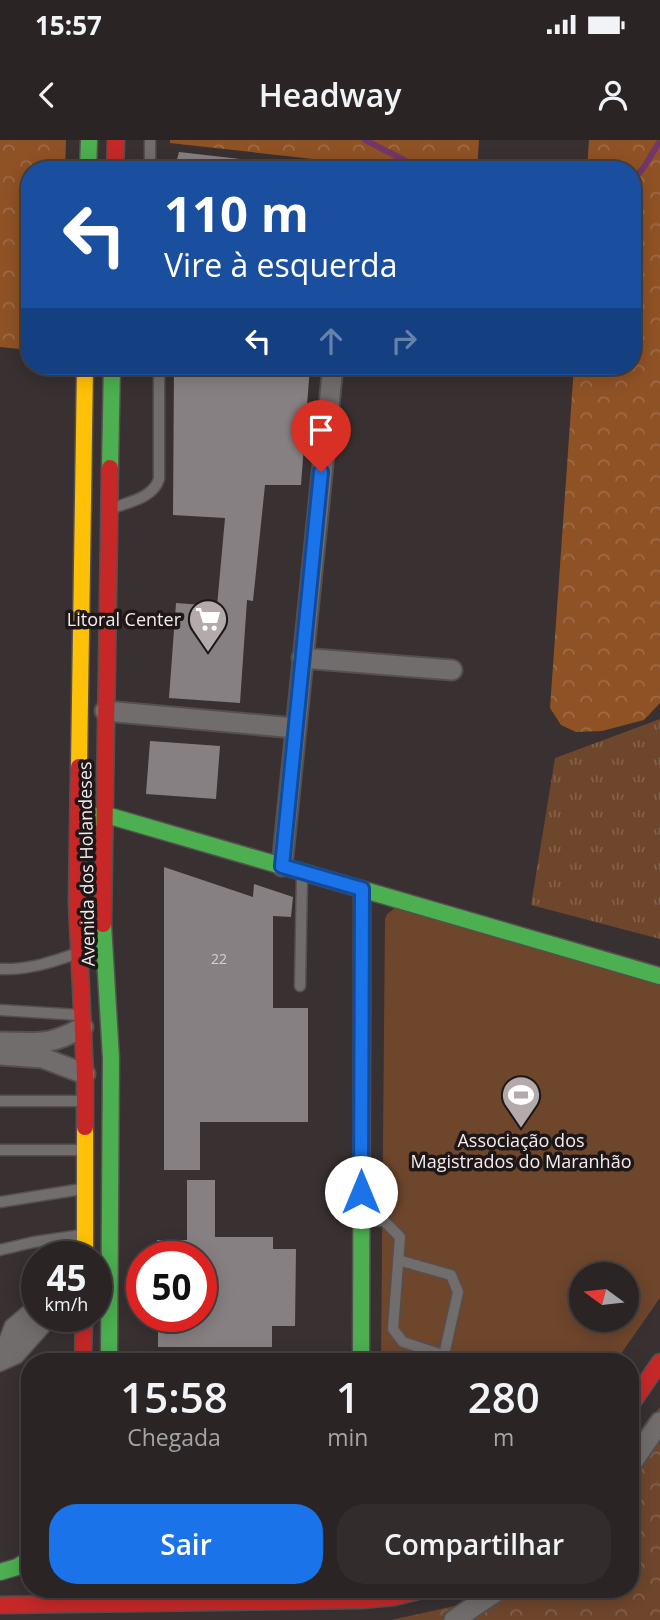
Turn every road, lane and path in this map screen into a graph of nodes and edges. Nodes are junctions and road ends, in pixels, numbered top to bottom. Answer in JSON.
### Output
{"nodes":[{"id":1,"x":89,"y":140,"type":"edge"},
{"id":2,"x":116,"y":140,"type":"edge"},
{"id":3,"x":150,"y":140,"type":"edge"},
{"id":4,"x":88,"y":161,"type":"edge"},
{"id":5,"x":116,"y":161,"type":"edge"},
{"id":6,"x":150,"y":161,"type":"edge"},
{"id":7,"x":85,"y":375,"type":"edge"},
{"id":8,"x":112,"y":375,"type":"edge"},
{"id":9,"x":159,"y":375,"type":"edge"},
{"id":10,"x":331,"y":375,"type":"edge"},
{"id":11,"x":109,"y":509,"type":"junction"},
{"id":12,"x":302,"y":658,"type":"junction"},
{"id":13,"x":452,"y":670,"type":"dead end"},
{"id":14,"x":105,"y":710,"type":"junction"},
{"id":15,"x":295,"y":728,"type":"junction"},
{"id":16,"x":103,"y":814,"type":"junction"},
{"id":17,"x":78,"y":826,"type":"junction"},
{"id":18,"x":282,"y":866,"type":"junction"},
{"id":19,"x":302,"y":872,"type":"junction"},
{"id":20,"x":362,"y":889,"type":"junction"},
{"id":21,"x":79,"y":952,"type":"junction"},
{"id":22,"x":0,"y":969,"type":"edge"},
{"id":23,"x":660,"y":976,"type":"edge"},
{"id":24,"x":300,"y":986,"type":"dead end"},
{"id":25,"x":0,"y":1010,"type":"edge"},
{"id":26,"x":83,"y":1021,"type":"junction"},
{"id":27,"x":2,"y":1045,"type":"edge"},
{"id":28,"x":85,"y":1074,"type":"junction"},
{"id":29,"x":86,"y":1100,"type":"junction"},
{"id":30,"x":0,"y":1101,"type":"edge"},
{"id":31,"x":0,"y":1150,"type":"edge"},
{"id":32,"x":86,"y":1150,"type":"junction"},
{"id":33,"x":86,"y":1189,"type":"junction"},
{"id":34,"x":0,"y":1202,"type":"edge"},
{"id":35,"x":361,"y":1220,"type":"junction"},
{"id":36,"x":86,"y":1235,"type":"junction"},
{"id":37,"x":86,"y":1241,"type":"edge"},
{"id":38,"x":0,"y":1250,"type":"edge"},
{"id":39,"x":398,"y":1260,"type":"junction"},
{"id":40,"x":21,"y":1316,"type":"edge"},
{"id":41,"x":21,"y":1327,"type":"edge"},
{"id":42,"x":29,"y":1332,"type":"edge"},
{"id":43,"x":40,"y":1332,"type":"edge"},
{"id":44,"x":84,"y":1332,"type":"edge"},
{"id":45,"x":0,"y":1352,"type":"edge"},
{"id":46,"x":22,"y":1353,"type":"edge"},
{"id":47,"x":83,"y":1353,"type":"edge"},
{"id":48,"x":109,"y":1353,"type":"edge"},
{"id":49,"x":361,"y":1353,"type":"edge"},
{"id":50,"x":438,"y":1353,"type":"edge"},
{"id":51,"x":444,"y":1353,"type":"edge"},
{"id":52,"x":21,"y":1355,"type":"edge"},
{"id":53,"x":0,"y":1362,"type":"edge"},
{"id":54,"x":660,"y":1362,"type":"edge"},
{"id":55,"x":639,"y":1393,"type":"edge"},
{"id":56,"x":660,"y":1422,"type":"edge"},
{"id":57,"x":639,"y":1453,"type":"edge"},
{"id":58,"x":21,"y":1565,"type":"edge"},
{"id":59,"x":0,"y":1572,"type":"edge"},
{"id":60,"x":268,"y":1598,"type":"edge"},
{"id":61,"x":361,"y":1598,"type":"edge"},
{"id":62,"x":487,"y":1598,"type":"edge"},
{"id":63,"x":0,"y":1605,"type":"edge"},
{"id":64,"x":78,"y":1605,"type":"edge"},
{"id":65,"x":104,"y":1605,"type":"edge"},
{"id":66,"x":360,"y":1620,"type":"edge"},
{"id":67,"x":454,"y":1620,"type":"edge"}],
"edges":[{"from":1,"to":4,"type":"main road"},
{"from":2,"to":5,"type":"main road"},
{"from":3,"to":6,"type":"lane"},
{"from":7,"to":17,"type":"main road","name":"Avenida dos Holandeses"},
{"from":8,"to":11,"type":"main road","name":"Avenida dos Holandeses"},
{"from":9,"to":11,"type":"lane"},
{"from":10,"to":12,"type":"street"},
{"from":11,"to":14,"type":"main road","name":"Avenida dos Holandeses"},
{"from":12,"to":13,"type":"street"},
{"from":12,"to":15,"type":"street"},
{"from":14,"to":15,"type":"street"},
{"from":14,"to":16,"type":"main road","name":"Avenida dos Holandeses"},
{"from":15,"to":18,"type":"street"},
{"from":16,"to":17,"type":"main road"},
{"from":16,"to":18,"type":"main road"},
{"from":16,"to":48,"type":"main road","name":"Avenida dos Holandeses"},
{"from":17,"to":21,"type":"main road","name":"Avenida dos Holandeses"},
{"from":18,"to":19,"type":"main road"},
{"from":19,"to":20,"type":"main road"},
{"from":19,"to":24,"type":"lane"},
{"from":20,"to":23,"type":"main road"},
{"from":20,"to":35,"type":"main road"},
{"from":21,"to":22,"type":"lane"},
{"from":21,"to":26,"type":"main road","name":"Avenida dos Holandeses"},
{"from":25,"to":26,"type":"lane"},
{"from":26,"to":27,"type":"street"},
{"from":26,"to":28,"type":"main road","name":"Avenida dos Holandeses"},
{"from":27,"to":28,"type":"street"},
{"from":28,"to":29,"type":"main road","name":"Avenida dos Holandeses"},
{"from":29,"to":30,"type":"lane"},
{"from":29,"to":32,"type":"main road","name":"Avenida dos Holandeses"},
{"from":31,"to":32,"type":"lane"},
{"from":32,"to":33,"type":"main road","name":"Avenida dos Holandeses"},
{"from":33,"to":34,"type":"lane"},
{"from":33,"to":36,"type":"main road","name":"Avenida dos Holandeses"},
{"from":35,"to":39,"type":"lane"},
{"from":35,"to":49,"type":"main road"},
{"from":36,"to":37,"type":"main road","name":"Avenida dos Holandeses"},
{"from":36,"to":38,"type":"lane"},
{"from":39,"to":50,"type":"lane"},
{"from":39,"to":51,"type":"lane"},
{"from":40,"to":45,"type":"lane"},
{"from":41,"to":53,"type":"lane"},
{"from":42,"to":53,"type":"lane"},
{"from":43,"to":46,"type":"lane"},
{"from":44,"to":47,"type":"main road"},
{"from":52,"to":53,"type":"lane"},
{"from":54,"to":55,"type":"main road"},
{"from":56,"to":57,"type":"street"},
{"from":58,"to":59,"type":"main road"},
{"from":60,"to":65,"type":"main road"},
{"from":61,"to":66,"type":"main road"},
{"from":62,"to":67,"type":"street"},
{"from":63,"to":64,"type":"main road"},
{"from":64,"to":65,"type":"main road"}]}
